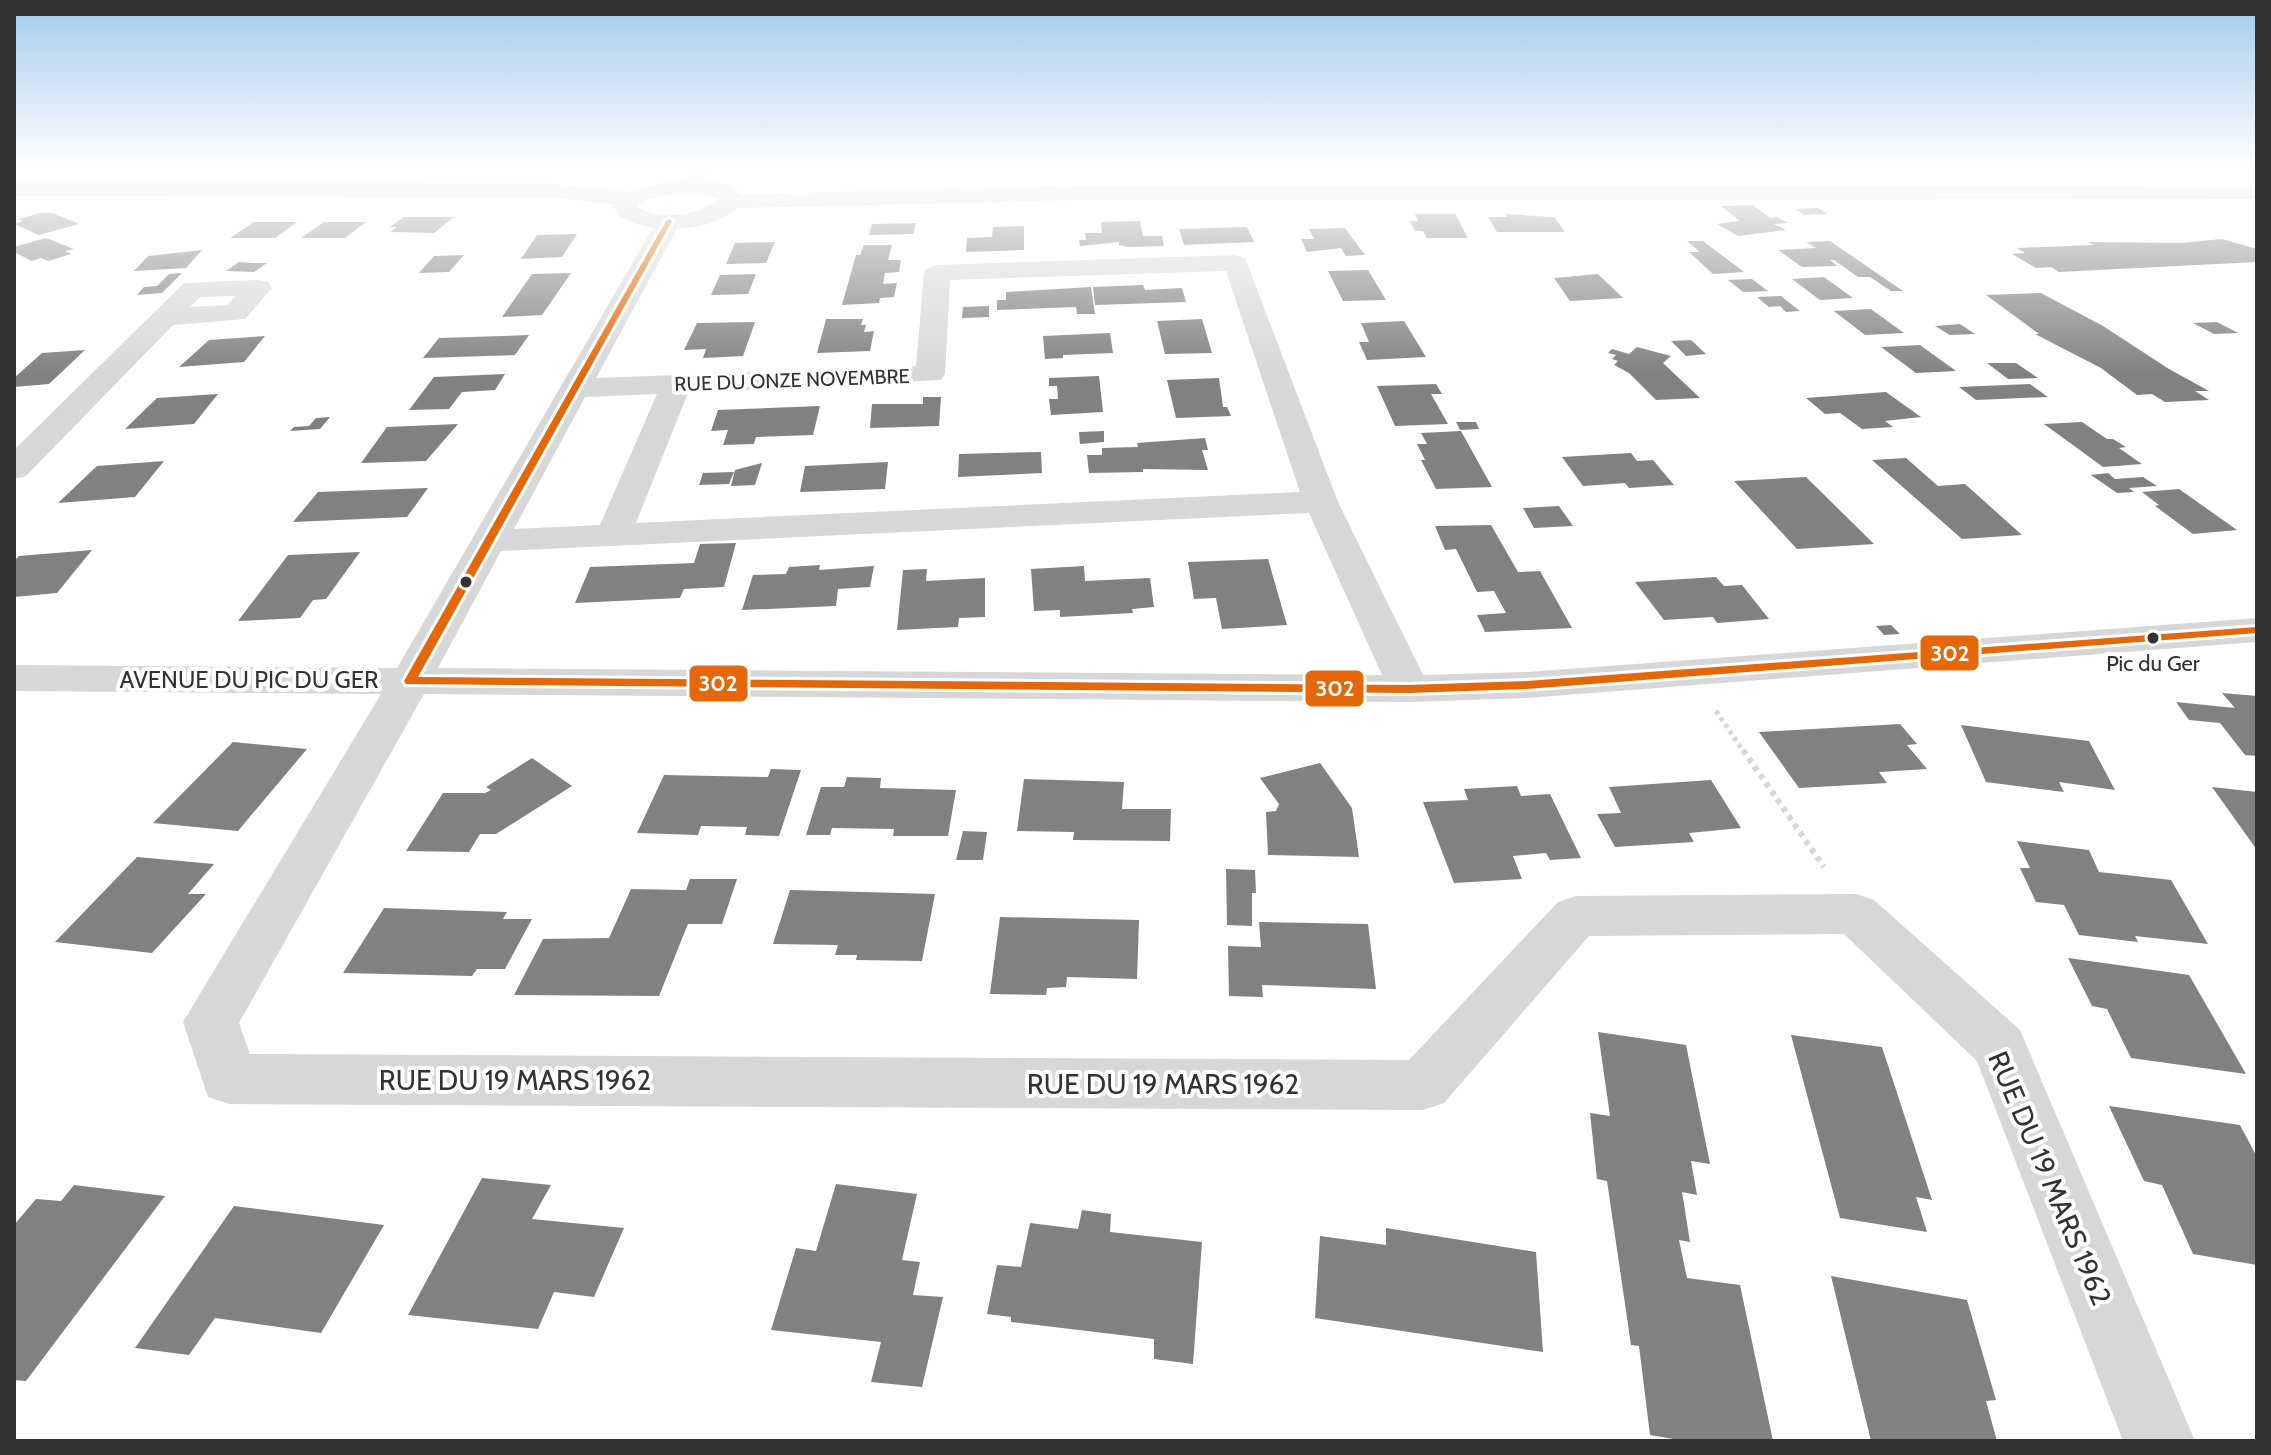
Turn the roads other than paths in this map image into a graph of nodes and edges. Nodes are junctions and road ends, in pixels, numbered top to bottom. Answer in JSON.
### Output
{"nodes":[{"id":1,"x":660,"y":238,"type":"edge"},
{"id":2,"x":168,"y":317,"type":"dead end"},
{"id":3,"x":676,"y":384,"type":"junction"},
{"id":4,"x":576,"y":388,"type":"junction"},
{"id":5,"x":14,"y":469,"type":"edge"},
{"id":6,"x":1321,"y":502,"type":"junction"},
{"id":7,"x":613,"y":536,"type":"junction"},
{"id":8,"x":488,"y":541,"type":"junction"},
{"id":9,"x":2257,"y":630,"type":"edge"},
{"id":10,"x":14,"y":678,"type":"edge"},
{"id":11,"x":410,"y":681,"type":"junction"},
{"id":12,"x":1409,"y":689,"type":"junction"},
{"id":13,"x":2159,"y":1441,"type":"edge"}],
"edges":[{"from":1,"to":4,"type":"street"},
{"from":2,"to":5,"type":"street"},
{"from":3,"to":4,"type":"street","name":"RUE DU ONZE NOVEMBRE"},
{"from":3,"to":6,"type":"street","name":"RUE DU ONZE NOVEMBRE"},
{"from":3,"to":7,"type":"street"},
{"from":4,"to":8,"type":"street"},
{"from":6,"to":7,"type":"street"},
{"from":6,"to":12,"type":"street","name":"RUE DU ONZE NOVEMBRE"},
{"from":7,"to":8,"type":"street"},
{"from":8,"to":11,"type":"street"},
{"from":9,"to":12,"type":"street","name":"AVENUE DU PIC DU GER"},
{"from":10,"to":11,"type":"street","name":"AVENUE DU PIC DU GER"},
{"from":11,"to":12,"type":"street","name":"AVENUE DU PIC DU GER"},
{"from":11,"to":13,"type":"street","name":"RUE DU 19 MARS 1962"}]}
